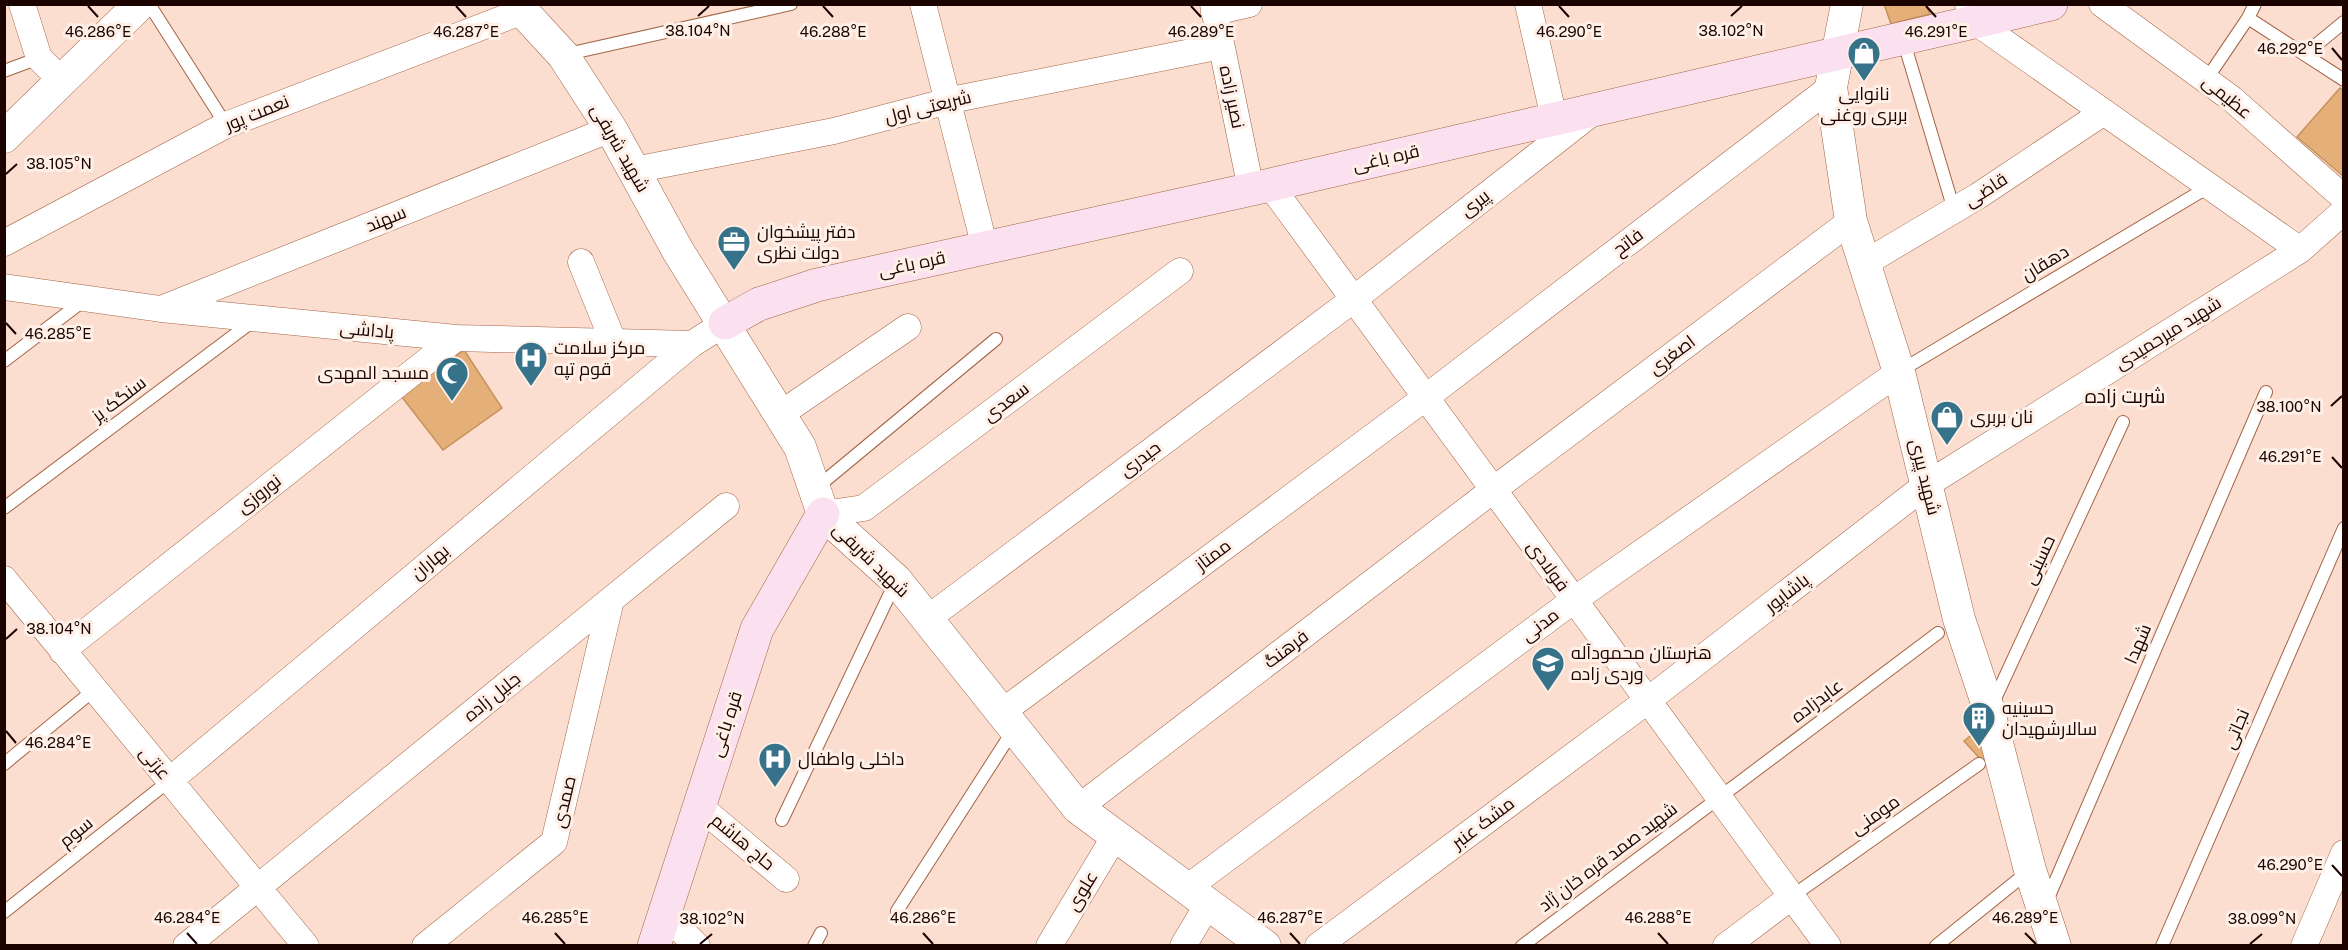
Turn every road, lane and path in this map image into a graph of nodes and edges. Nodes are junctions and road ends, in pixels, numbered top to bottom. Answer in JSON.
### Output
{"nodes":[{"id":1,"x":22,"y":4,"type":"edge"},
{"id":2,"x":140,"y":4,"type":"edge"},
{"id":3,"x":149,"y":4,"type":"edge"},
{"id":4,"x":791,"y":4,"type":"edge"},
{"id":5,"x":922,"y":4,"type":"edge"},
{"id":6,"x":1249,"y":4,"type":"edge"},
{"id":7,"x":1528,"y":4,"type":"edge"},
{"id":8,"x":1847,"y":4,"type":"edge"},
{"id":9,"x":2051,"y":4,"type":"edge"},
{"id":10,"x":2102,"y":4,"type":"edge"},
{"id":11,"x":2255,"y":4,"type":"edge"},
{"id":12,"x":519,"y":8,"type":"edge"},
{"id":13,"x":1214,"y":8,"type":"edge"},
{"id":14,"x":1972,"y":14,"type":"edge"},
{"id":15,"x":2248,"y":18,"type":"junction"},
{"id":16,"x":2343,"y":22,"type":"edge"},
{"id":17,"x":1903,"y":38,"type":"junction"},
{"id":18,"x":1221,"y":46,"type":"junction"},
{"id":19,"x":1839,"y":52,"type":"junction"},
{"id":20,"x":2305,"y":54,"type":"junction"},
{"id":21,"x":563,"y":55,"type":"junction"},
{"id":22,"x":39,"y":58,"type":"junction"},
{"id":23,"x":4,"y":71,"type":"edge"},
{"id":24,"x":2206,"y":80,"type":"junction"},
{"id":25,"x":2343,"y":80,"type":"edge"},
{"id":26,"x":62,"y":81,"type":"junction"},
{"id":27,"x":1831,"y":87,"type":"junction"},
{"id":28,"x":946,"y":102,"type":"junction"},
{"id":29,"x":1597,"y":108,"type":"junction"},
{"id":30,"x":2104,"y":112,"type":"junction"},
{"id":31,"x":1554,"y":118,"type":"junction"},
{"id":32,"x":226,"y":125,"type":"junction"},
{"id":33,"x":611,"y":129,"type":"junction"},
{"id":34,"x":4,"y":137,"type":"edge"},
{"id":35,"x":634,"y":170,"type":"junction"},
{"id":36,"x":2210,"y":186,"type":"junction"},
{"id":37,"x":1261,"y":187,"type":"junction"},
{"id":38,"x":2343,"y":198,"type":"edge"},
{"id":39,"x":1954,"y":210,"type":"junction"},
{"id":40,"x":1851,"y":221,"type":"junction"},
{"id":41,"x":2339,"y":222,"type":"edge"},
{"id":42,"x":4,"y":243,"type":"edge"},
{"id":43,"x":985,"y":248,"type":"junction"},
{"id":44,"x":2300,"y":250,"type":"junction"},
{"id":45,"x":581,"y":262,"type":"dead end"},
{"id":46,"x":1865,"y":263,"type":"junction"},
{"id":47,"x":1180,"y":271,"type":"dead end"},
{"id":48,"x":4,"y":287,"type":"edge"},
{"id":49,"x":1354,"y":298,"type":"junction"},
{"id":50,"x":84,"y":300,"type":"junction"},
{"id":51,"x":161,"y":309,"type":"junction"},
{"id":52,"x":255,"y":320,"type":"junction"},
{"id":53,"x":725,"y":323,"type":"junction"},
{"id":54,"x":908,"y":327,"type":"dead end"},
{"id":55,"x":456,"y":338,"type":"junction"},
{"id":56,"x":996,"y":339,"type":"dead end"},
{"id":57,"x":613,"y":342,"type":"junction"},
{"id":58,"x":692,"y":344,"type":"junction"},
{"id":59,"x":4,"y":361,"type":"edge"},
{"id":60,"x":1899,"y":372,"type":"junction"},
{"id":61,"x":2266,"y":392,"type":"dead end"},
{"id":62,"x":1425,"y":398,"type":"junction"},
{"id":63,"x":779,"y":415,"type":"junction"},
{"id":64,"x":2123,"y":422,"type":"dead end"},
{"id":65,"x":1926,"y":485,"type":"junction"},
{"id":66,"x":1493,"y":490,"type":"junction"},
{"id":67,"x":819,"y":502,"type":"junction"},
{"id":68,"x":726,"y":506,"type":"dead end"},
{"id":69,"x":4,"y":508,"type":"edge"},
{"id":70,"x":2343,"y":528,"type":"edge"},
{"id":71,"x":896,"y":580,"type":"junction"},
{"id":72,"x":9,"y":593,"type":"edge"},
{"id":73,"x":611,"y":600,"type":"junction"},
{"id":74,"x":1574,"y":600,"type":"junction"},
{"id":75,"x":927,"y":619,"type":"junction"},
{"id":76,"x":1938,"y":633,"type":"dead end"},
{"id":77,"x":62,"y":651,"type":"junction"},
{"id":78,"x":94,"y":690,"type":"junction"},
{"id":79,"x":1647,"y":701,"type":"junction"},
{"id":80,"x":1989,"y":713,"type":"junction"},
{"id":81,"x":1008,"y":720,"type":"junction"},
{"id":82,"x":4,"y":764,"type":"edge"},
{"id":83,"x":1979,"y":764,"type":"dead end"},
{"id":84,"x":169,"y":781,"type":"junction"},
{"id":85,"x":1717,"y":797,"type":"junction"},
{"id":86,"x":699,"y":806,"type":"junction"},
{"id":87,"x":1078,"y":808,"type":"junction"},
{"id":88,"x":782,"y":820,"type":"dead end"},
{"id":89,"x":1115,"y":836,"type":"junction"},
{"id":90,"x":2343,"y":853,"type":"edge"},
{"id":91,"x":2030,"y":870,"type":"junction"},
{"id":92,"x":786,"y":879,"type":"dead end"},
{"id":93,"x":258,"y":888,"type":"junction"},
{"id":94,"x":1197,"y":896,"type":"junction"},
{"id":95,"x":1791,"y":897,"type":"junction"},
{"id":96,"x":2043,"y":910,"type":"junction"},
{"id":97,"x":897,"y":911,"type":"dead end"},
{"id":98,"x":4,"y":912,"type":"edge"},
{"id":99,"x":664,"y":913,"type":"junction"},
{"id":100,"x":820,"y":933,"type":"dead end"},
{"id":101,"x":186,"y":945,"type":"edge"},
{"id":102,"x":306,"y":945,"type":"edge"},
{"id":103,"x":425,"y":945,"type":"edge"},
{"id":104,"x":654,"y":945,"type":"edge"},
{"id":105,"x":697,"y":945,"type":"edge"},
{"id":106,"x":814,"y":945,"type":"edge"},
{"id":107,"x":1049,"y":945,"type":"edge"},
{"id":108,"x":1183,"y":945,"type":"edge"},
{"id":109,"x":1266,"y":945,"type":"edge"},
{"id":110,"x":1318,"y":945,"type":"edge"},
{"id":111,"x":1522,"y":945,"type":"edge"},
{"id":112,"x":1726,"y":945,"type":"edge"},
{"id":113,"x":1828,"y":945,"type":"edge"},
{"id":114,"x":1936,"y":945,"type":"edge"},
{"id":115,"x":2055,"y":945,"type":"edge"},
{"id":116,"x":2162,"y":945,"type":"edge"},
{"id":117,"x":2304,"y":945,"type":"edge"}],
"edges":[{"from":1,"to":22,"type":"street"},
{"from":2,"to":26,"type":"street"},
{"from":3,"to":32,"type":"lane"},
{"from":4,"to":21,"type":"lane"},
{"from":5,"to":28,"type":"street"},
{"from":6,"to":13,"type":"street"},
{"from":7,"to":31,"type":"street"},
{"from":8,"to":19,"type":"street","name":"شهید پیری"},
{"from":9,"to":14,"type":"main road","name":"قره باغی"},
{"from":10,"to":24,"type":"street","name":"عظیمی"},
{"from":11,"to":15,"type":"lane"},
{"from":12,"to":21,"type":"street","name":"شهید شریفى"},
{"from":12,"to":32,"type":"street","name":"نعمت پور"},
{"from":13,"to":18,"type":"street","name":"نصیر زاده"},
{"from":14,"to":17,"type":"main road","name":"قره باغی"},
{"from":14,"to":30,"type":"street"},
{"from":15,"to":20,"type":"lane"},
{"from":15,"to":24,"type":"lane"},
{"from":16,"to":20,"type":"lane"},
{"from":17,"to":19,"type":"main road","name":"قره باغی"},
{"from":17,"to":39,"type":"lane"},
{"from":18,"to":28,"type":"street","name":"شریعتی اول"},
{"from":18,"to":37,"type":"street","name":"نصیر زاده"},
{"from":19,"to":27,"type":"street","name":"شهید پیری"},
{"from":19,"to":29,"type":"main road","name":"قره باغی"},
{"from":20,"to":25,"type":"lane"},
{"from":21,"to":33,"type":"street","name":"شهید شریفى"},
{"from":22,"to":23,"type":"lane"},
{"from":22,"to":26,"type":"street"},
{"from":24,"to":38,"type":"street","name":"عظیمی"},
{"from":26,"to":34,"type":"street"},
{"from":27,"to":40,"type":"street","name":"شهید پیری"},
{"from":27,"to":62,"type":"street","name":"فاتح"},
{"from":28,"to":35,"type":"street","name":"شریعتی اول"},
{"from":28,"to":43,"type":"street"},
{"from":29,"to":31,"type":"main road","name":"قره باغی"},
{"from":29,"to":49,"type":"street","name":"پیری"},
{"from":30,"to":36,"type":"street"},
{"from":30,"to":39,"type":"street","name":"قاضی"},
{"from":31,"to":37,"type":"main road","name":"قره باغی"},
{"from":32,"to":42,"type":"street","name":"نعمت پور"},
{"from":33,"to":35,"type":"street","name":"شهید شریفى"},
{"from":33,"to":51,"type":"street","name":"سهند"},
{"from":35,"to":53,"type":"street","name":"شهید شریفى"},
{"from":36,"to":44,"type":"street"},
{"from":36,"to":60,"type":"lane","name":"دهقان"},
{"from":37,"to":43,"type":"main road","name":"قره باغی"},
{"from":37,"to":49,"type":"street","name":"فولادی"},
{"from":39,"to":46,"type":"street","name":"قاضی"},
{"from":40,"to":46,"type":"street","name":"شهید پیری"},
{"from":40,"to":66,"type":"street","name":"اصغری"},
{"from":41,"to":44,"type":"street","name":"شهید میرحمیدی"},
{"from":43,"to":53,"type":"main road","name":"قره باغی"},
{"from":44,"to":65,"type":"street","name":"شهید میرحمیدی"},
{"from":45,"to":57,"type":"street"},
{"from":46,"to":60,"type":"street","name":"شهید پیری"},
{"from":47,"to":67,"type":"street","name":"سعدی"},
{"from":48,"to":50,"type":"street","name":"پاداشی"},
{"from":49,"to":62,"type":"street","name":"فولادی"},
{"from":49,"to":75,"type":"street","name":"حیدری"},
{"from":50,"to":51,"type":"street","name":"پاداشی"},
{"from":50,"to":59,"type":"lane"},
{"from":51,"to":52,"type":"street","name":"پاداشی"},
{"from":52,"to":55,"type":"street","name":"پاداشی"},
{"from":52,"to":69,"type":"lane","name":"سنگک پز"},
{"from":53,"to":58,"type":"street"},
{"from":53,"to":63,"type":"street","name":"شهید شریفى"},
{"from":54,"to":63,"type":"street"},
{"from":55,"to":57,"type":"street","name":"پاداشی"},
{"from":55,"to":77,"type":"street","name":"نوروزی"},
{"from":56,"to":67,"type":"lane"},
{"from":57,"to":58,"type":"street","name":"پاداشی"},
{"from":58,"to":84,"type":"street","name":"بهاران"},
{"from":60,"to":65,"type":"street","name":"شهید پیری"},
{"from":60,"to":74,"type":"street","name":"مدنی"},
{"from":61,"to":96,"type":"lane","name":"شهدا"},
{"from":62,"to":66,"type":"street","name":"فولادی"},
{"from":62,"to":81,"type":"street","name":"ممتاز"},
{"from":63,"to":67,"type":"street","name":"شهید شریفى"},
{"from":64,"to":80,"type":"lane","name":"حسینی"},
{"from":65,"to":79,"type":"street","name":"پاشاپور"},
{"from":65,"to":80,"type":"street","name":"شهید پیری"},
{"from":66,"to":74,"type":"street","name":"فولادی"},
{"from":66,"to":87,"type":"street","name":"فرهنگ"},
{"from":67,"to":71,"type":"street","name":"شهید شریفى"},
{"from":67,"to":86,"type":"main road","name":"قره باغی"},
{"from":68,"to":73,"type":"street","name":"جلیل زاده"},
{"from":70,"to":116,"type":"lane","name":"نجاتی"},
{"from":71,"to":75,"type":"street","name":"شهید شریفى"},
{"from":71,"to":88,"type":"lane"},
{"from":72,"to":77,"type":"street","name":"عزتی"},
{"from":73,"to":93,"type":"street","name":"جلیل زاده"},
{"from":73,"to":103,"type":"street","name":"صمدی"},
{"from":74,"to":79,"type":"street","name":"فولادی"},
{"from":74,"to":94,"type":"street","name":"مدنی"},
{"from":75,"to":81,"type":"street","name":"شهید شریفى"},
{"from":76,"to":85,"type":"lane","name":"عابدزاده"},
{"from":77,"to":78,"type":"street","name":"عزتی"},
{"from":78,"to":82,"type":"lane"},
{"from":78,"to":84,"type":"street","name":"عزتی"},
{"from":79,"to":85,"type":"street","name":"فولادی"},
{"from":79,"to":110,"type":"street","name":"مشک عنبر"},
{"from":80,"to":91,"type":"street","name":"شهید پیری"},
{"from":81,"to":87,"type":"street","name":"شهید شریفى"},
{"from":81,"to":97,"type":"lane"},
{"from":83,"to":95,"type":"lane","name":"مومنی"},
{"from":84,"to":93,"type":"street","name":"عزتی"},
{"from":84,"to":98,"type":"lane","name":"سوم"},
{"from":85,"to":95,"type":"street","name":"فولادی"},
{"from":85,"to":111,"type":"lane","name":"شهید صمد قره خان ژاد"},
{"from":86,"to":92,"type":"street","name":"حاج هاشم"},
{"from":86,"to":99,"type":"main road","name":"قره باغی"},
{"from":87,"to":89,"type":"street","name":"شهید شریفى"},
{"from":89,"to":94,"type":"street","name":"شهید شریفى"},
{"from":89,"to":107,"type":"street","name":"علوی"},
{"from":90,"to":117,"type":"street"},
{"from":91,"to":96,"type":"street","name":"شهید پیری"},
{"from":91,"to":114,"type":"lane"},
{"from":93,"to":101,"type":"street","name":"جلیل زاده"},
{"from":93,"to":102,"type":"street","name":"عزتی"},
{"from":94,"to":108,"type":"street"},
{"from":94,"to":109,"type":"street","name":"شهید شریفى"},
{"from":95,"to":112,"type":"street"},
{"from":95,"to":113,"type":"street","name":"فولادی"},
{"from":96,"to":115,"type":"street","name":"شهید پیری"},
{"from":99,"to":104,"type":"main road","name":"قره باغی"},
{"from":99,"to":105,"type":"street"},
{"from":100,"to":106,"type":"lane"}]}
